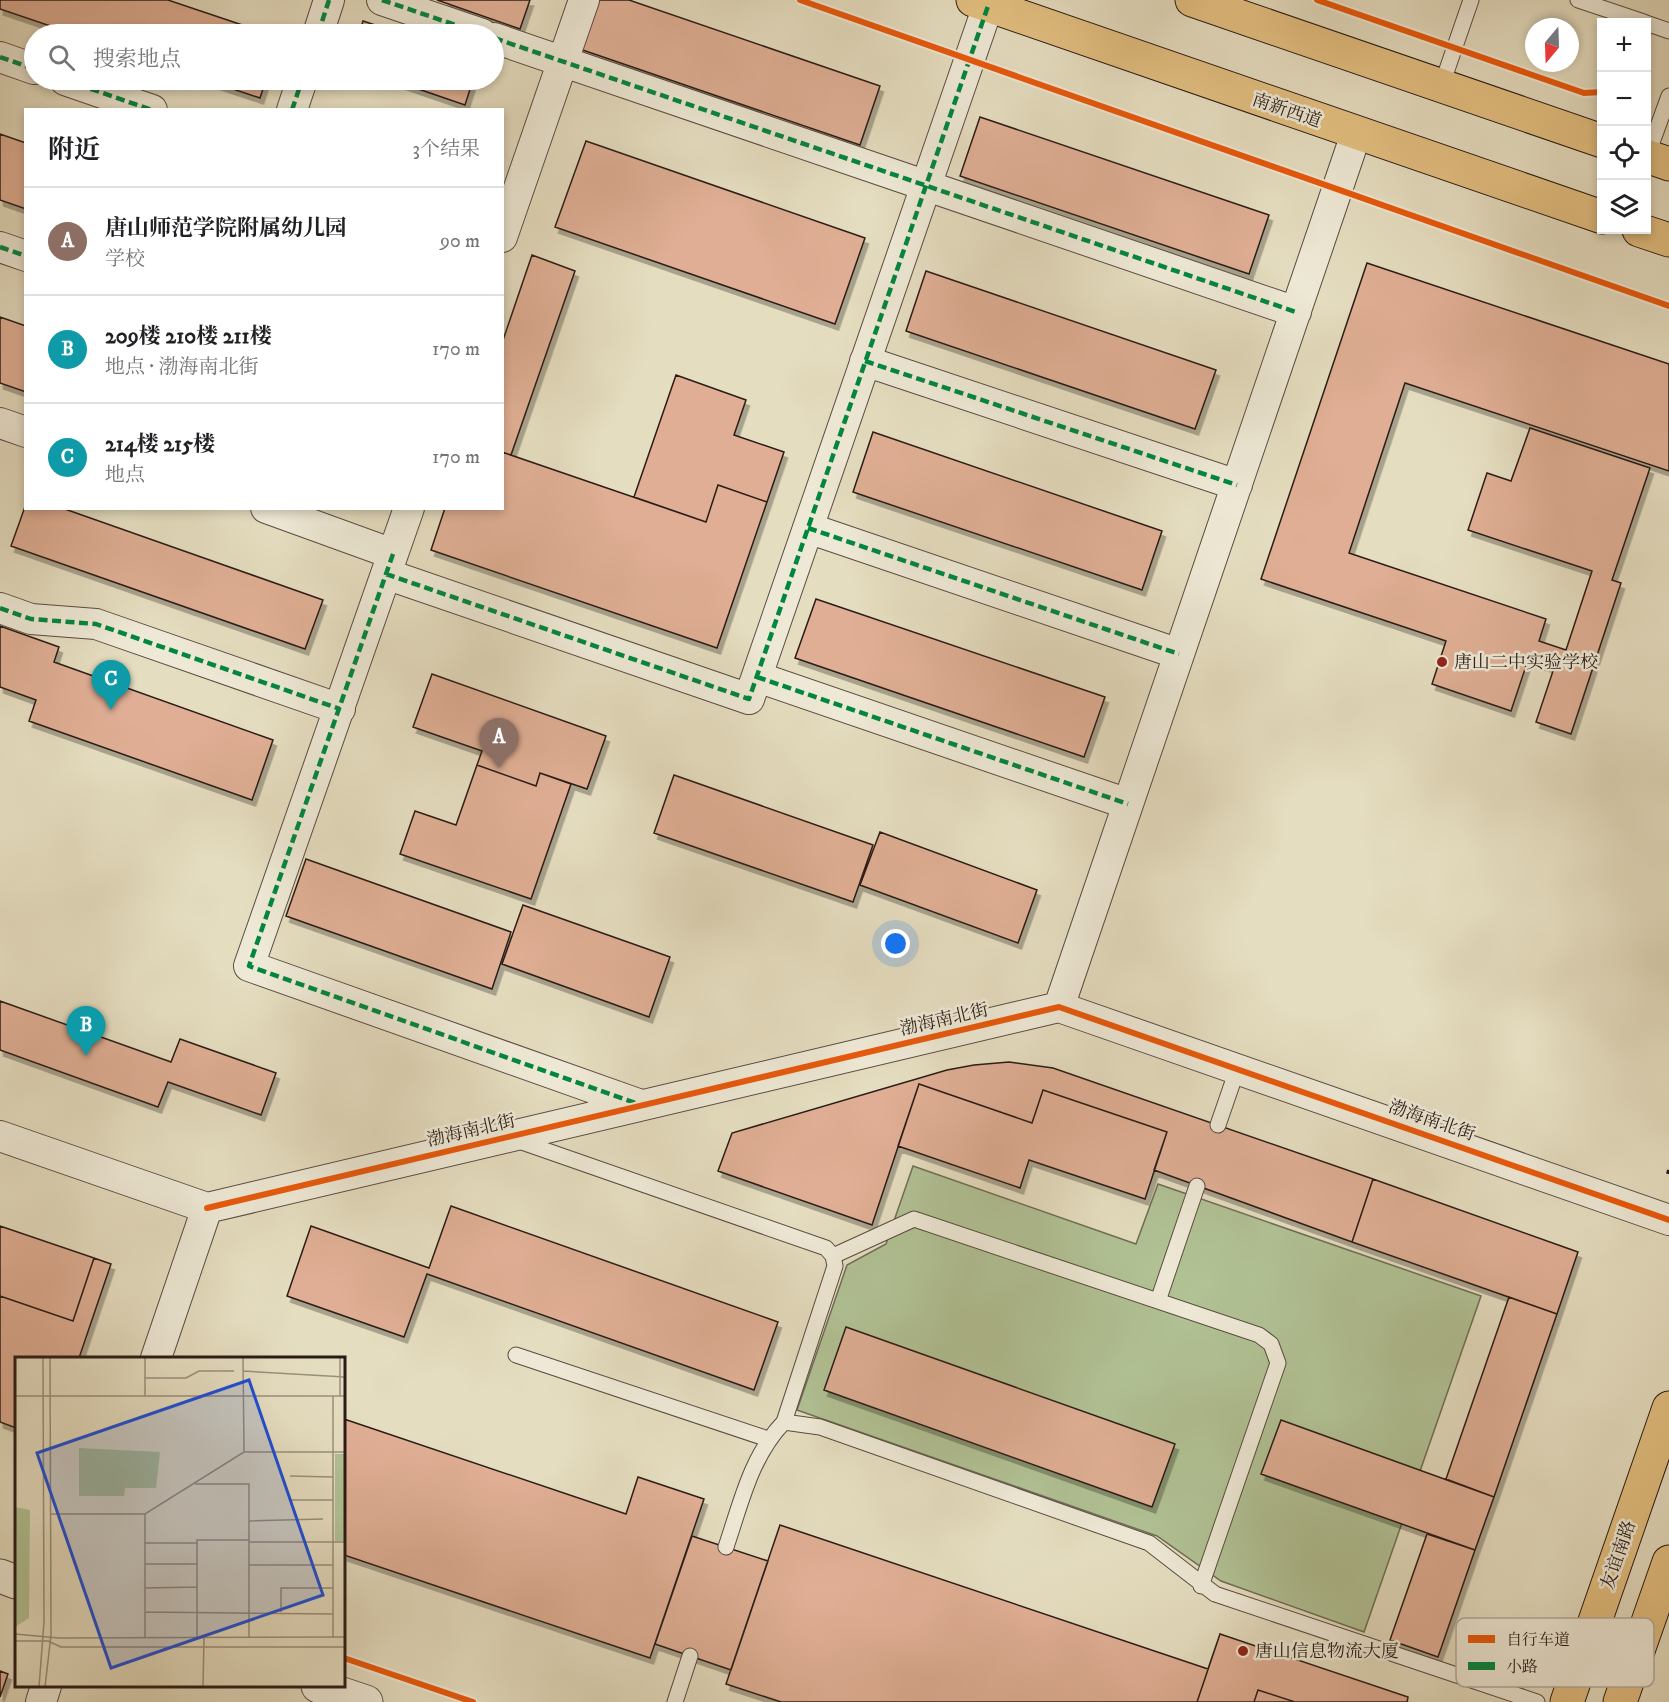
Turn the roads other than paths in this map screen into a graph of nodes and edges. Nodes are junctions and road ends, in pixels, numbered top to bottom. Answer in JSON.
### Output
{"nodes":[{"id":1,"x":329,"y":0,"type":"edge"},
{"id":2,"x":382,"y":0,"type":"edge"},
{"id":3,"x":585,"y":0,"type":"edge"},
{"id":4,"x":1192,"y":0,"type":"edge"},
{"id":5,"x":1471,"y":0,"type":"edge"},
{"id":6,"x":1578,"y":0,"type":"edge"},
{"id":7,"x":980,"y":3,"type":"edge"},
{"id":8,"x":1630,"y":18,"type":"edge"},
{"id":9,"x":321,"y":24,"type":"edge"},
{"id":10,"x":453,"y":24,"type":"edge"},
{"id":11,"x":1651,"y":25,"type":"edge"},
{"id":12,"x":1669,"y":31,"type":"edge"},
{"id":13,"x":504,"y":41,"type":"edge"},
{"id":14,"x":0,"y":57,"type":"edge"},
{"id":15,"x":563,"y":62,"type":"junction"},
{"id":16,"x":24,"y":65,"type":"edge"},
{"id":17,"x":1441,"y":87,"type":"junction"},
{"id":18,"x":94,"y":90,"type":"edge"},
{"id":19,"x":299,"y":90,"type":"edge"},
{"id":20,"x":1669,"y":96,"type":"edge"},
{"id":21,"x":146,"y":108,"type":"edge"},
{"id":22,"x":293,"y":108,"type":"edge"},
{"id":23,"x":1356,"y":134,"type":"junction"},
{"id":24,"x":1597,"y":139,"type":"edge"},
{"id":25,"x":1651,"y":145,"type":"edge"},
{"id":26,"x":1651,"y":157,"type":"edge"},
{"id":27,"x":1669,"y":164,"type":"edge"},
{"id":28,"x":926,"y":186,"type":"junction"},
{"id":29,"x":1597,"y":215,"type":"edge"},
{"id":30,"x":504,"y":231,"type":"edge"},
{"id":31,"x":1651,"y":234,"type":"edge"},
{"id":32,"x":1669,"y":240,"type":"edge"},
{"id":33,"x":0,"y":247,"type":"edge"},
{"id":34,"x":24,"y":255,"type":"edge"},
{"id":35,"x":1296,"y":312,"type":"junction"},
{"id":36,"x":865,"y":361,"type":"junction"},
{"id":37,"x":0,"y":423,"type":"edge"},
{"id":38,"x":24,"y":431,"type":"edge"},
{"id":39,"x":1237,"y":485,"type":"junction"},
{"id":40,"x":270,"y":510,"type":"edge"},
{"id":41,"x":408,"y":510,"type":"edge"},
{"id":42,"x":808,"y":528,"type":"junction"},
{"id":43,"x":390,"y":564,"type":"junction"},
{"id":44,"x":0,"y":608,"type":"edge"},
{"id":45,"x":1179,"y":654,"type":"junction"},
{"id":46,"x":757,"y":677,"type":"junction"},
{"id":47,"x":340,"y":709,"type":"junction"},
{"id":48,"x":1128,"y":804,"type":"junction"},
{"id":49,"x":1059,"y":1007,"type":"junction"},
{"id":50,"x":1238,"y":1067,"type":"junction"},
{"id":51,"x":641,"y":1106,"type":"junction"},
{"id":52,"x":1218,"y":1125,"type":"dead end"},
{"id":53,"x":0,"y":1136,"type":"edge"},
{"id":54,"x":508,"y":1137,"type":"junction"},
{"id":55,"x":1197,"y":1186,"type":"dead end"},
{"id":56,"x":207,"y":1208,"type":"junction"},
{"id":57,"x":1669,"y":1220,"type":"edge"},
{"id":58,"x":833,"y":1256,"type":"junction"},
{"id":59,"x":1158,"y":1301,"type":"junction"},
{"id":60,"x":516,"y":1355,"type":"dead end"},
{"id":61,"x":157,"y":1357,"type":"edge"},
{"id":62,"x":1669,"y":1408,"type":"edge"},
{"id":63,"x":784,"y":1422,"type":"junction"},
{"id":64,"x":768,"y":1439,"type":"junction"},
{"id":65,"x":726,"y":1547,"type":"dead end"},
{"id":66,"x":1669,"y":1562,"type":"edge"},
{"id":67,"x":0,"y":1576,"type":"edge"},
{"id":68,"x":15,"y":1582,"type":"edge"},
{"id":69,"x":1201,"y":1586,"type":"junction"},
{"id":70,"x":1596,"y":1618,"type":"edge"},
{"id":71,"x":1649,"y":1618,"type":"edge"},
{"id":72,"x":690,"y":1656,"type":"dead end"},
{"id":73,"x":1456,"y":1675,"type":"edge"},
{"id":74,"x":46,"y":1687,"type":"edge"},
{"id":75,"x":321,"y":1687,"type":"edge"},
{"id":76,"x":1492,"y":1687,"type":"edge"},
{"id":77,"x":1572,"y":1687,"type":"edge"},
{"id":78,"x":1625,"y":1687,"type":"edge"},
{"id":79,"x":41,"y":1702,"type":"edge"},
{"id":80,"x":366,"y":1702,"type":"edge"},
{"id":81,"x":675,"y":1702,"type":"edge"},
{"id":82,"x":1537,"y":1702,"type":"edge"},
{"id":83,"x":1567,"y":1702,"type":"edge"},
{"id":84,"x":1620,"y":1702,"type":"edge"}],
"edges":[{"from":1,"to":9,"type":"street"},
{"from":2,"to":10,"type":"street"},
{"from":3,"to":15,"type":"street"},
{"from":4,"to":17,"type":"main road"},
{"from":5,"to":17,"type":"lane"},
{"from":6,"to":8,"type":"lane"},
{"from":7,"to":23,"type":"main road","name":"南新西道"},
{"from":7,"to":28,"type":"street"},
{"from":11,"to":12,"type":"lane"},
{"from":13,"to":15,"type":"street"},
{"from":14,"to":16,"type":"street"},
{"from":15,"to":28,"type":"street"},
{"from":15,"to":30,"type":"street"},
{"from":17,"to":24,"type":"main road"},
{"from":18,"to":21,"type":"street"},
{"from":19,"to":22,"type":"street"},
{"from":20,"to":25,"type":"lane"},
{"from":23,"to":29,"type":"main road","name":"南新西道"},
{"from":23,"to":35,"type":"street"},
{"from":26,"to":27,"type":"main road"},
{"from":28,"to":35,"type":"street"},
{"from":28,"to":36,"type":"street"},
{"from":31,"to":32,"type":"main road"},
{"from":33,"to":34,"type":"street"},
{"from":35,"to":39,"type":"street"},
{"from":36,"to":39,"type":"street"},
{"from":36,"to":42,"type":"street"},
{"from":37,"to":38,"type":"street"},
{"from":39,"to":45,"type":"street"},
{"from":40,"to":43,"type":"street"},
{"from":41,"to":43,"type":"street"},
{"from":42,"to":45,"type":"street"},
{"from":42,"to":46,"type":"street"},
{"from":43,"to":46,"type":"street"},
{"from":43,"to":47,"type":"street"},
{"from":44,"to":47,"type":"street"},
{"from":45,"to":48,"type":"street"},
{"from":46,"to":48,"type":"street"},
{"from":47,"to":51,"type":"street"},
{"from":48,"to":49,"type":"street"},
{"from":49,"to":50,"type":"street","name":"渤海南北街"},
{"from":49,"to":51,"type":"street","name":"渤海南北街"},
{"from":50,"to":52,"type":"lane"},
{"from":50,"to":57,"type":"street","name":"渤海南北街"},
{"from":51,"to":54,"type":"street","name":"渤海南北街"},
{"from":53,"to":56,"type":"street"},
{"from":54,"to":56,"type":"street","name":"渤海南北街"},
{"from":54,"to":58,"type":"lane"},
{"from":55,"to":59,"type":"lane"},
{"from":56,"to":61,"type":"street"},
{"from":58,"to":59,"type":"lane"},
{"from":58,"to":63,"type":"lane"},
{"from":59,"to":69,"type":"lane"},
{"from":60,"to":64,"type":"lane"},
{"from":62,"to":70,"type":"main road","name":"友谊南路"},
{"from":63,"to":64,"type":"lane"},
{"from":63,"to":69,"type":"lane"},
{"from":64,"to":65,"type":"lane"},
{"from":66,"to":71,"type":"main road"},
{"from":67,"to":68,"type":"street"},
{"from":69,"to":73,"type":"lane"},
{"from":72,"to":81,"type":"lane"},
{"from":74,"to":79,"type":"street"},
{"from":75,"to":80,"type":"street"},
{"from":76,"to":82,"type":"lane"},
{"from":77,"to":83,"type":"main road","name":"友谊南路"},
{"from":78,"to":84,"type":"main road"}]}
